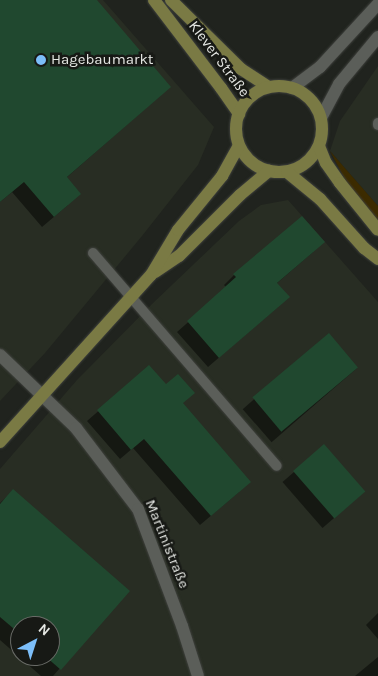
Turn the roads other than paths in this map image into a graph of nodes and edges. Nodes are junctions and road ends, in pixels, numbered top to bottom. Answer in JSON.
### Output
{"nodes":[{"id":1,"x":154,"y":0,"type":"edge"},
{"id":2,"x":172,"y":0,"type":"edge"},
{"id":3,"x":378,"y":4,"type":"edge"},
{"id":4,"x":378,"y":37,"type":"edge"},
{"id":5,"x":269,"y":88,"type":"junction"},
{"id":6,"x":292,"y":88,"type":"junction"},
{"id":7,"x":239,"y":114,"type":"junction"},
{"id":8,"x":321,"y":118,"type":"junction"},
{"id":9,"x":239,"y":145,"type":"junction"},
{"id":10,"x":319,"y":146,"type":"junction"},
{"id":11,"x":269,"y":171,"type":"junction"},
{"id":12,"x":287,"y":172,"type":"junction"},
{"id":13,"x":378,"y":230,"type":"edge"},
{"id":14,"x":93,"y":253,"type":"dead end"},
{"id":15,"x":378,"y":259,"type":"edge"},
{"id":16,"x":151,"y":275,"type":"junction"},
{"id":17,"x":130,"y":298,"type":"junction"},
{"id":18,"x":0,"y":355,"type":"edge"},
{"id":19,"x":41,"y":395,"type":"junction"},
{"id":20,"x":0,"y":442,"type":"edge"},
{"id":21,"x":277,"y":466,"type":"dead end"},
{"id":22,"x":198,"y":676,"type":"edge"}],
"edges":[{"from":1,"to":7,"type":"main road","name":"Klever Straße"},
{"from":2,"to":5,"type":"main road","name":"Klever Straße"},
{"from":3,"to":6,"type":"street"},
{"from":4,"to":8,"type":"street"},
{"from":5,"to":6,"type":"main road"},
{"from":5,"to":7,"type":"main road"},
{"from":6,"to":8,"type":"main road"},
{"from":7,"to":9,"type":"main road"},
{"from":8,"to":10,"type":"main road"},
{"from":9,"to":11,"type":"main road"},
{"from":9,"to":16,"type":"main road"},
{"from":10,"to":12,"type":"main road"},
{"from":10,"to":13,"type":"main road"},
{"from":11,"to":12,"type":"main road"},
{"from":11,"to":16,"type":"main road"},
{"from":12,"to":15,"type":"main road"},
{"from":14,"to":17,"type":"lane"},
{"from":16,"to":17,"type":"main road"},
{"from":17,"to":19,"type":"main road"},
{"from":17,"to":21,"type":"lane"},
{"from":18,"to":19,"type":"street","name":"Martinistraße"},
{"from":19,"to":20,"type":"main road"},
{"from":19,"to":22,"type":"street","name":"Martinistraße"}]}
